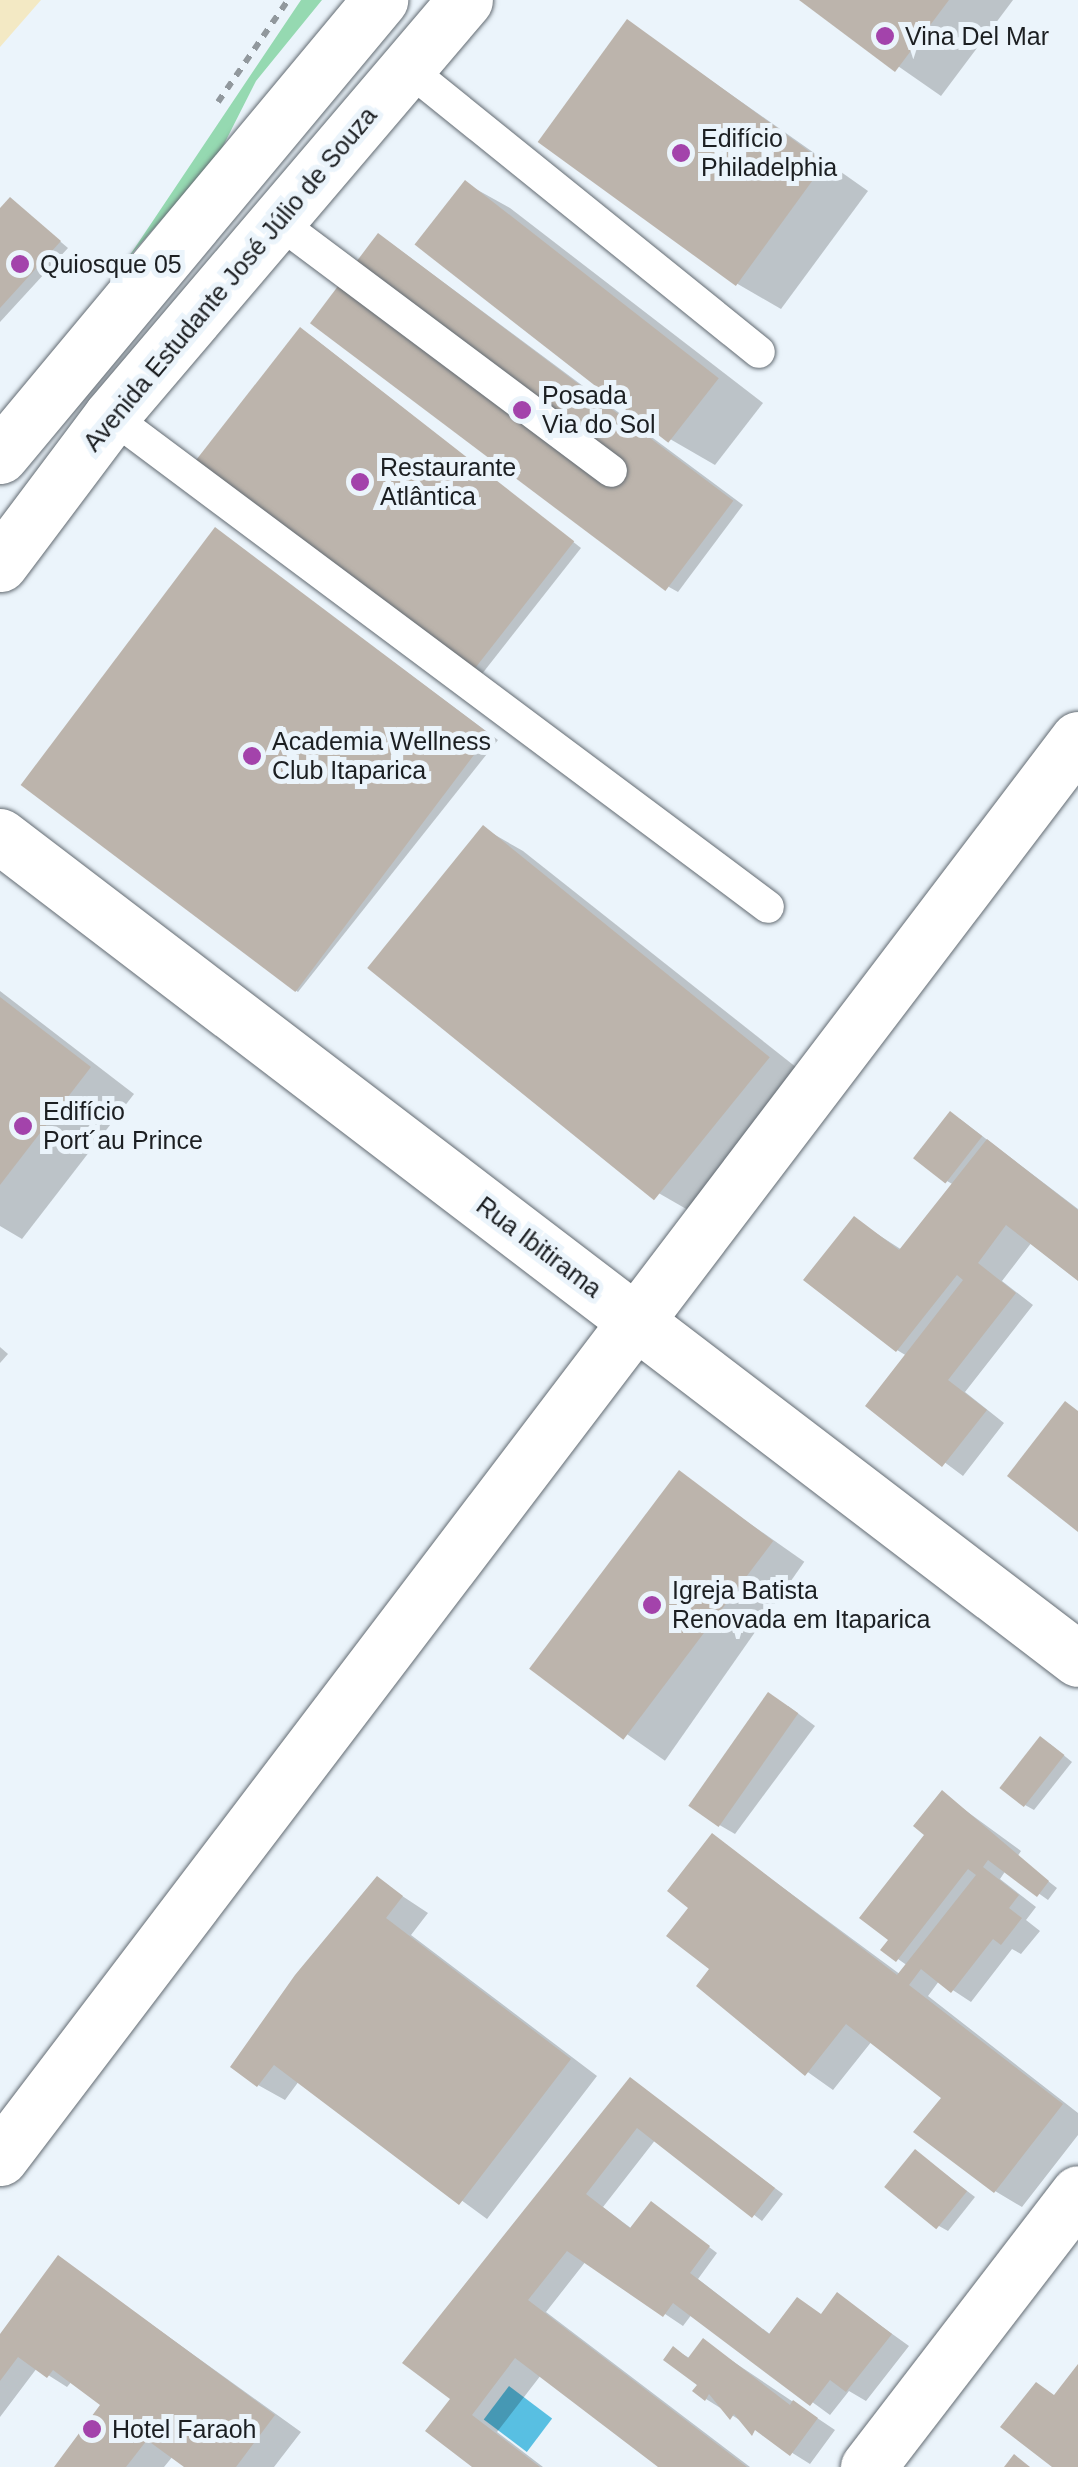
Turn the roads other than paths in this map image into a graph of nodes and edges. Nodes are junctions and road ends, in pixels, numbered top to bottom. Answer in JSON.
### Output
{"nodes":[{"id":1,"x":380,"y":0,"type":"edge"},
{"id":2,"x":465,"y":0,"type":"edge"},
{"id":3,"x":407,"y":68,"type":"junction"},
{"id":4,"x":277,"y":221,"type":"junction"},
{"id":5,"x":759,"y":352,"type":"dead end"},
{"id":6,"x":112,"y":416,"type":"junction"},
{"id":7,"x":0,"y":456,"type":"edge"},
{"id":8,"x":611,"y":471,"type":"dead end"},
{"id":9,"x":0,"y":564,"type":"edge"},
{"id":10,"x":1078,"y":739,"type":"edge"},
{"id":11,"x":0,"y":836,"type":"edge"},
{"id":12,"x":768,"y":907,"type":"dead end"},
{"id":13,"x":636,"y":1321,"type":"junction"},
{"id":14,"x":1078,"y":1659,"type":"edge"},
{"id":15,"x":0,"y":2158,"type":"edge"},
{"id":16,"x":1078,"y":2193,"type":"edge"},
{"id":17,"x":868,"y":2467,"type":"edge"}],
"edges":[{"from":1,"to":7,"type":"street"},
{"from":2,"to":3,"type":"street","name":"Avenida Estudante José Júlio de Souza"},
{"from":3,"to":4,"type":"street","name":"Avenida Estudante José Júlio de Souza"},
{"from":3,"to":5,"type":"lane"},
{"from":4,"to":6,"type":"street","name":"Avenida Estudante José Júlio de Souza"},
{"from":4,"to":8,"type":"lane"},
{"from":6,"to":9,"type":"street","name":"Avenida Estudante José Júlio de Souza"},
{"from":6,"to":12,"type":"lane"},
{"from":10,"to":13,"type":"street"},
{"from":11,"to":13,"type":"street","name":"Rua Ibitirama"},
{"from":13,"to":14,"type":"street","name":"Rua Ibitirama"},
{"from":13,"to":15,"type":"street"},
{"from":16,"to":17,"type":"street"}]}
